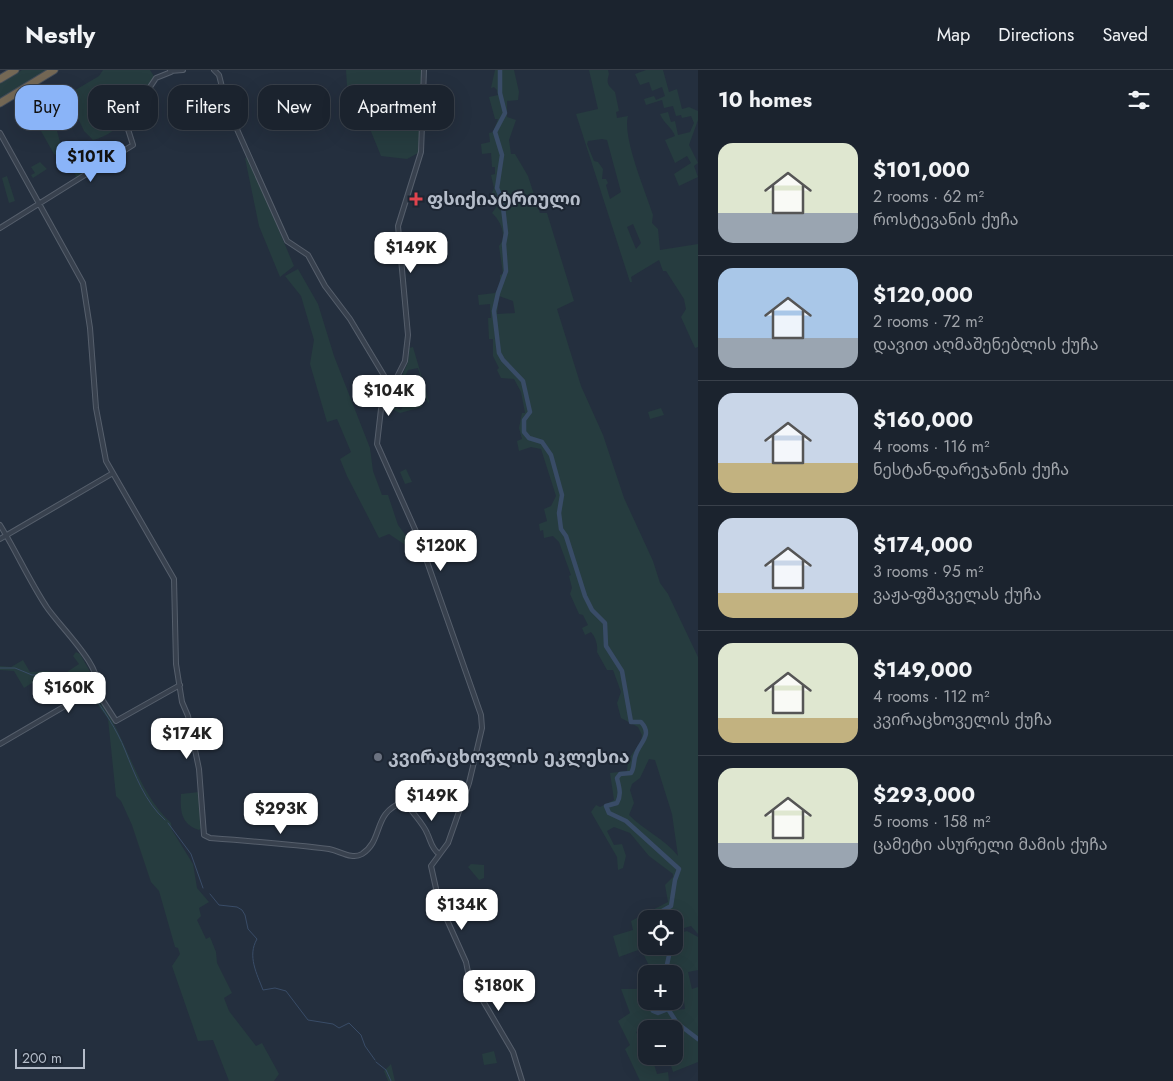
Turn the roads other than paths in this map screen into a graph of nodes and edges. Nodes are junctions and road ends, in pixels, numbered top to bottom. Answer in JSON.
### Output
{"nodes":[{"id":1,"x":16,"y":70,"type":"edge"},
{"id":2,"x":54,"y":70,"type":"edge"},
{"id":3,"x":183,"y":70,"type":"edge"},
{"id":4,"x":214,"y":70,"type":"edge"},
{"id":5,"x":424,"y":70,"type":"edge"},
{"id":6,"x":170,"y":71,"type":"edge"},
{"id":7,"x":0,"y":79,"type":"edge"},
{"id":8,"x":0,"y":102,"type":"edge"},
{"id":9,"x":0,"y":133,"type":"edge"},
{"id":10,"x":39,"y":204,"type":"junction"},
{"id":11,"x":0,"y":228,"type":"edge"},
{"id":12,"x":392,"y":388,"type":"junction"},
{"id":13,"x":113,"y":473,"type":"junction"},
{"id":14,"x":0,"y":524,"type":"edge"},
{"id":15,"x":6,"y":536,"type":"junction"},
{"id":16,"x":0,"y":539,"type":"edge"},
{"id":17,"x":180,"y":685,"type":"junction"},
{"id":18,"x":92,"y":691,"type":"junction"},
{"id":19,"x":0,"y":744,"type":"edge"},
{"id":20,"x":439,"y":854,"type":"junction"},
{"id":21,"x":522,"y":1081,"type":"edge"}],
"edges":[{"from":1,"to":7,"type":"highway"},
{"from":2,"to":8,"type":"highway"},
{"from":3,"to":6,"type":"street"},
{"from":4,"to":12,"type":"street"},
{"from":5,"to":12,"type":"street"},
{"from":6,"to":10,"type":"street"},
{"from":9,"to":10,"type":"street"},
{"from":10,"to":11,"type":"street"},
{"from":10,"to":13,"type":"street"},
{"from":12,"to":20,"type":"street"},
{"from":13,"to":15,"type":"street"},
{"from":13,"to":17,"type":"street"},
{"from":14,"to":15,"type":"street"},
{"from":15,"to":16,"type":"street"},
{"from":15,"to":18,"type":"street"},
{"from":17,"to":18,"type":"street"},
{"from":17,"to":20,"type":"street"},
{"from":18,"to":19,"type":"street"},
{"from":20,"to":21,"type":"street"}]}
